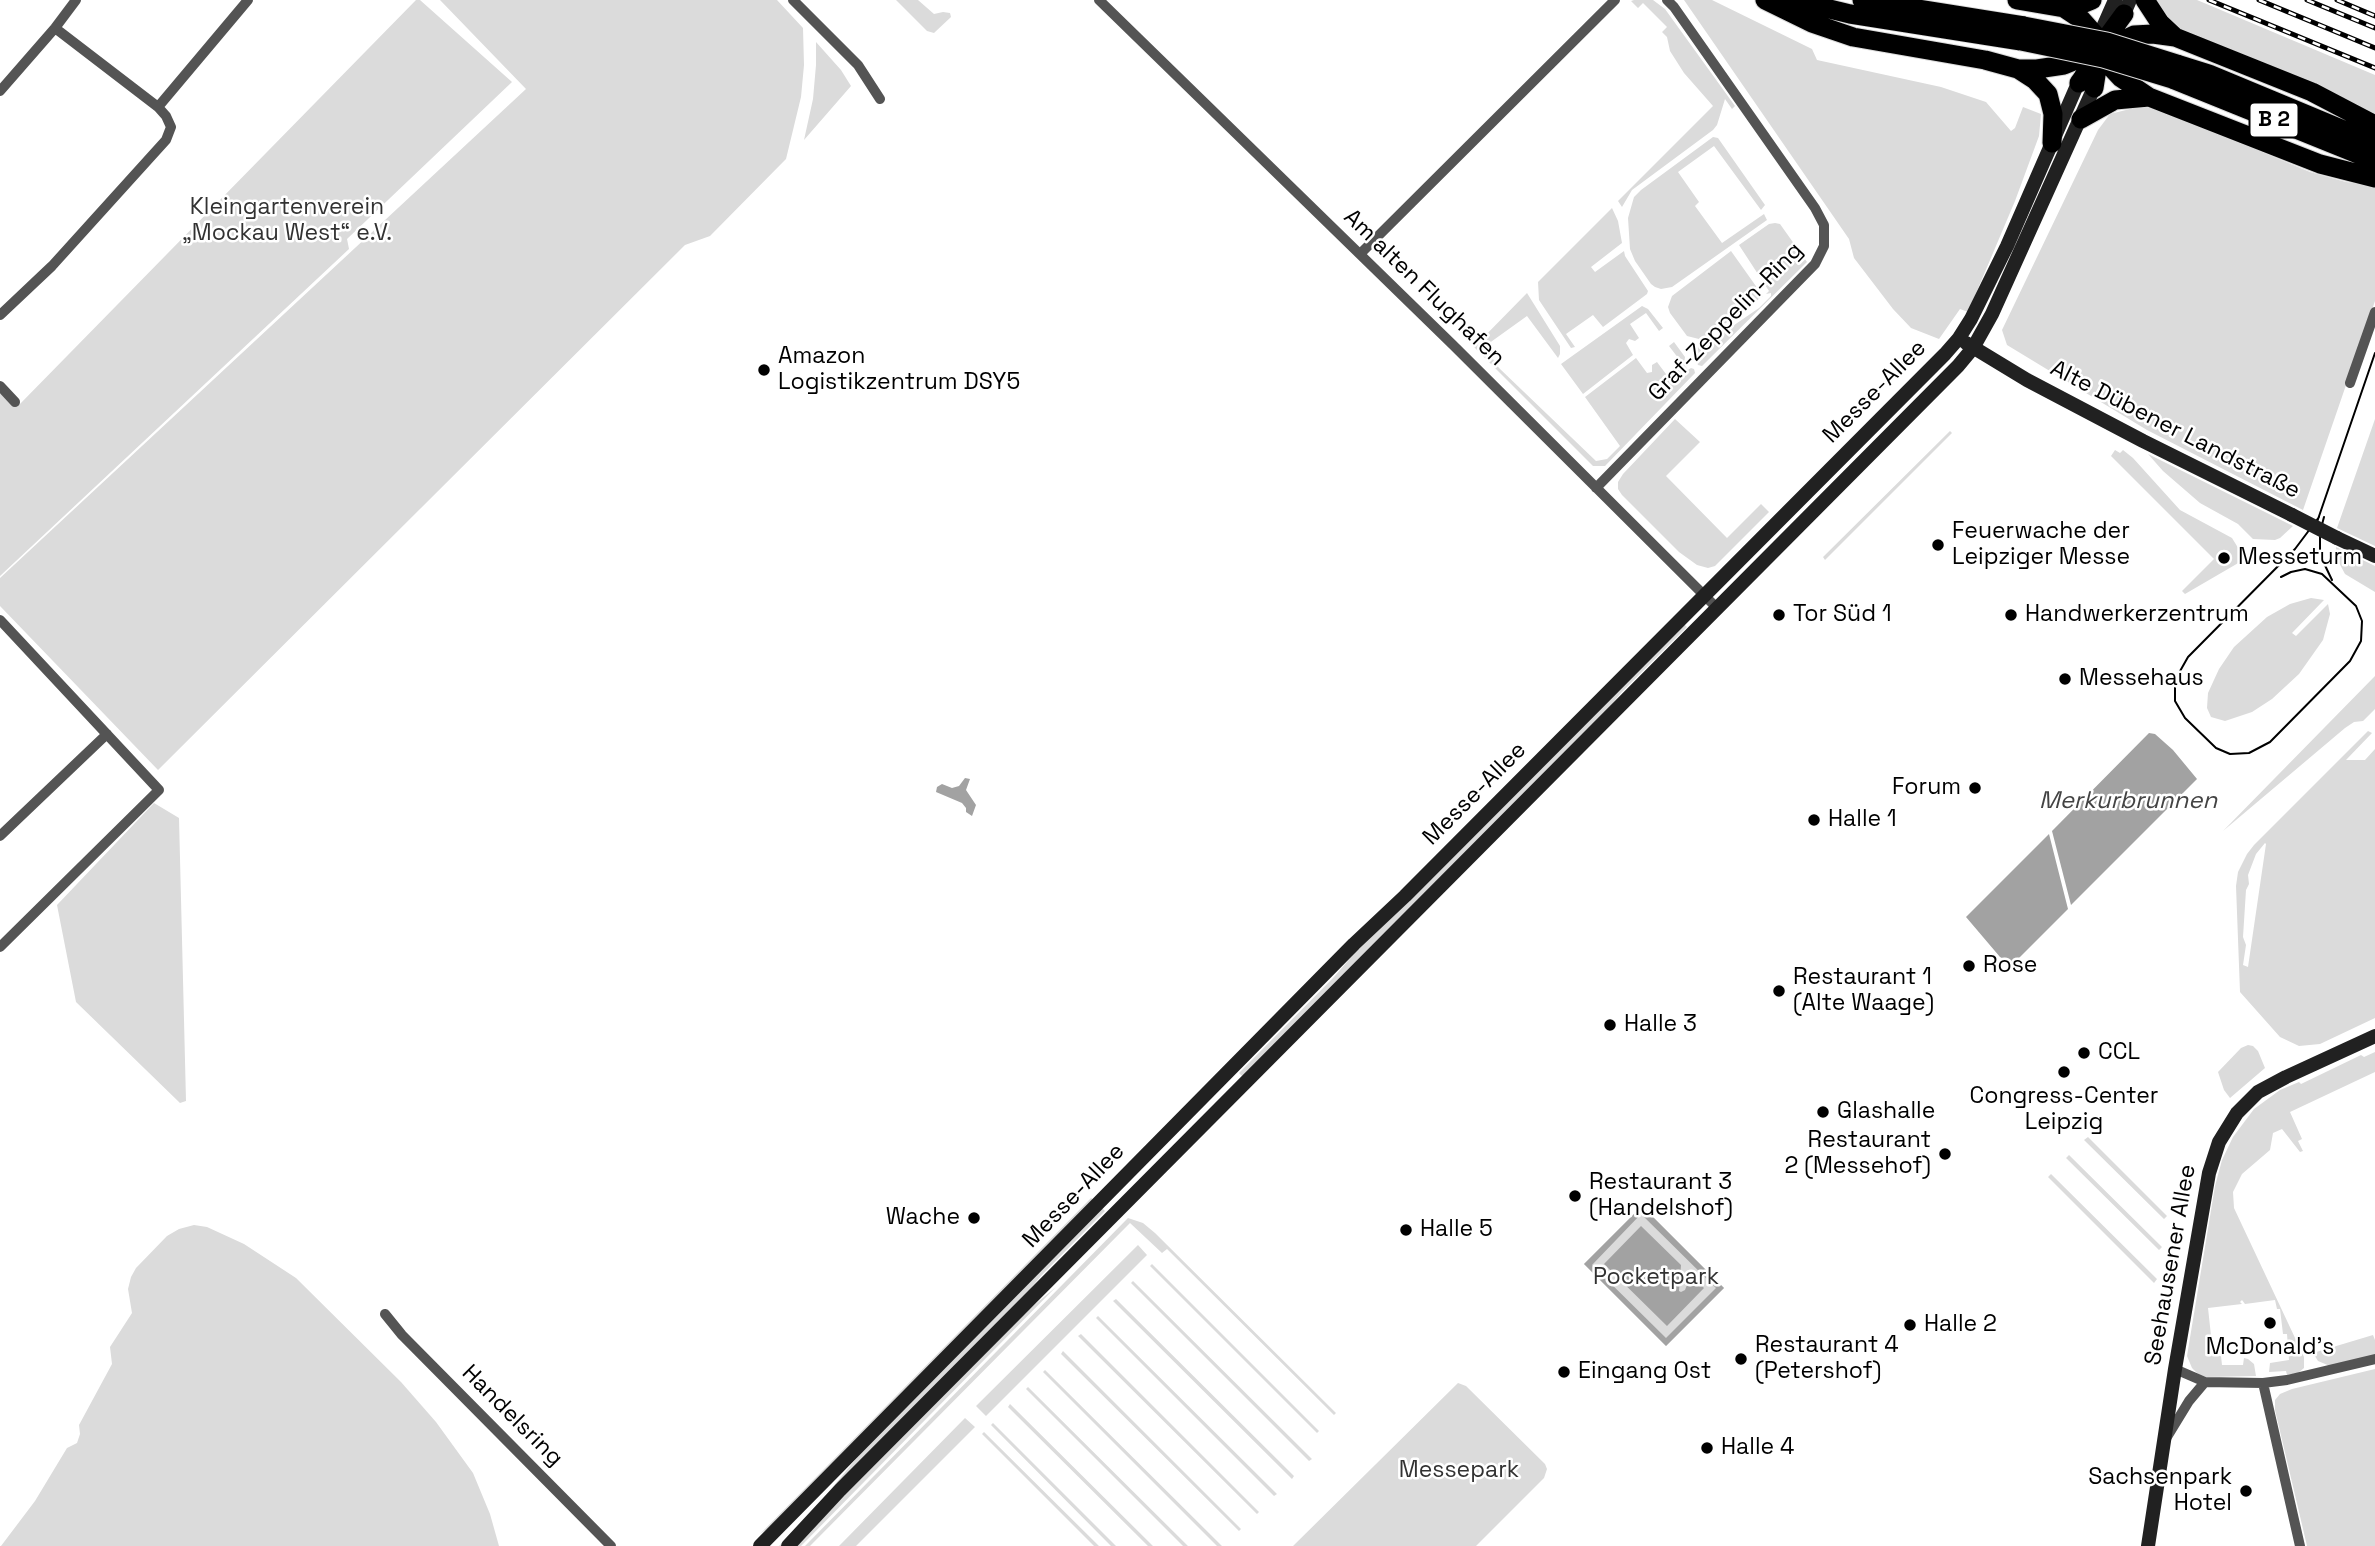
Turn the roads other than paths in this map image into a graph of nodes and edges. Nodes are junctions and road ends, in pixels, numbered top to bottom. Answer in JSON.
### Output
{"nodes":[{"id":1,"x":76,"y":0,"type":"edge"},
{"id":2,"x":248,"y":0,"type":"edge"},
{"id":3,"x":793,"y":0,"type":"edge"},
{"id":4,"x":1099,"y":0,"type":"edge"},
{"id":5,"x":1615,"y":0,"type":"edge"},
{"id":6,"x":1667,"y":0,"type":"edge"},
{"id":7,"x":1765,"y":0,"type":"edge"},
{"id":8,"x":1793,"y":0,"type":"edge"},
{"id":9,"x":1862,"y":0,"type":"edge"},
{"id":10,"x":2017,"y":0,"type":"edge"},
{"id":11,"x":2092,"y":0,"type":"edge"},
{"id":12,"x":2145,"y":0,"type":"edge"},
{"id":13,"x":2120,"y":7,"type":"edge"},
{"id":14,"x":2064,"y":8,"type":"junction"},
{"id":15,"x":55,"y":27,"type":"junction"},
{"id":16,"x":2023,"y":33,"type":"junction"},
{"id":17,"x":2175,"y":37,"type":"junction"},
{"id":18,"x":2102,"y":49,"type":"junction"},
{"id":19,"x":2018,"y":68,"type":"junction"},
{"id":20,"x":2175,"y":71,"type":"junction"},
{"id":21,"x":2086,"y":85,"type":"junction"},
{"id":22,"x":0,"y":91,"type":"edge"},
{"id":23,"x":2149,"y":97,"type":"junction"},
{"id":24,"x":880,"y":99,"type":"dead end"},
{"id":25,"x":158,"y":107,"type":"junction"},
{"id":26,"x":2081,"y":118,"type":"junction"},
{"id":27,"x":2375,"y":125,"type":"edge"},
{"id":28,"x":2052,"y":143,"type":"junction"},
{"id":29,"x":2375,"y":143,"type":"edge"},
{"id":30,"x":2375,"y":161,"type":"edge"},
{"id":31,"x":2375,"y":178,"type":"edge"},
{"id":32,"x":1360,"y":254,"type":"junction"},
{"id":33,"x":2375,"y":312,"type":"edge"},
{"id":34,"x":0,"y":315,"type":"edge"},
{"id":35,"x":1959,"y":338,"type":"junction"},
{"id":36,"x":1973,"y":348,"type":"junction"},
{"id":37,"x":2350,"y":383,"type":"dead end"},
{"id":38,"x":0,"y":386,"type":"edge"},
{"id":39,"x":15,"y":402,"type":"dead end"},
{"id":40,"x":1596,"y":488,"type":"junction"},
{"id":41,"x":2368,"y":553,"type":"edge"},
{"id":42,"x":1704,"y":596,"type":"junction"},
{"id":43,"x":1717,"y":608,"type":"junction"},
{"id":44,"x":0,"y":620,"type":"edge"},
{"id":45,"x":107,"y":734,"type":"junction"},
{"id":46,"x":0,"y":836,"type":"edge"},
{"id":47,"x":0,"y":947,"type":"edge"},
{"id":48,"x":2375,"y":1036,"type":"edge"},
{"id":49,"x":385,"y":1314,"type":"dead end"},
{"id":50,"x":2375,"y":1359,"type":"edge"},
{"id":51,"x":2175,"y":1369,"type":"junction"},
{"id":52,"x":2205,"y":1382,"type":"junction"},
{"id":53,"x":2263,"y":1383,"type":"junction"},
{"id":54,"x":2163,"y":1444,"type":"junction"},
{"id":55,"x":611,"y":1546,"type":"edge"},
{"id":56,"x":760,"y":1546,"type":"edge"},
{"id":57,"x":788,"y":1546,"type":"edge"},
{"id":58,"x":2148,"y":1546,"type":"edge"},
{"id":59,"x":2300,"y":1546,"type":"edge"}],
"edges":[{"from":1,"to":15,"type":"street"},
{"from":2,"to":25,"type":"street"},
{"from":3,"to":24,"type":"street"},
{"from":4,"to":32,"type":"street","name":"Am alten Flughafen"},
{"from":5,"to":32,"type":"street"},
{"from":6,"to":40,"type":"street","name":"Graf-Zeppelin-Ring"},
{"from":7,"to":19,"type":"highway"},
{"from":8,"to":16,"type":"highway","number":"B 2"},
{"from":9,"to":16,"type":"highway","number":"B 2"},
{"from":10,"to":14,"type":"highway"},
{"from":11,"to":14,"type":"highway"},
{"from":12,"to":17,"type":"highway"},
{"from":13,"to":18,"type":"highway"},
{"from":14,"to":18,"type":"highway"},
{"from":15,"to":22,"type":"street"},
{"from":15,"to":25,"type":"street"},
{"from":16,"to":20,"type":"highway","number":"B 2","bridge":true},
{"from":17,"to":18,"type":"highway"},
{"from":17,"to":27,"type":"highway"},
{"from":18,"to":19,"type":"highway"},
{"from":18,"to":21,"type":"highway"},
{"from":18,"to":23,"type":"highway"},
{"from":19,"to":28,"type":"highway"},
{"from":20,"to":29,"type":"highway","number":"B 2"},
{"from":20,"to":30,"type":"highway","number":"B 2"},
{"from":21,"to":26,"type":"main road","name":"Messe-Allee"},
{"from":21,"to":28,"type":"main road","name":"Messe-Allee"},
{"from":23,"to":26,"type":"highway"},
{"from":23,"to":31,"type":"highway"},
{"from":25,"to":34,"type":"street"},
{"from":26,"to":36,"type":"main road","name":"Messe-Allee"},
{"from":28,"to":35,"type":"main road","name":"Messe-Allee"},
{"from":32,"to":40,"type":"street","name":"Am alten Flughafen"},
{"from":33,"to":37,"type":"street"},
{"from":35,"to":36,"type":"main road","name":"Alte Dübener Landstraße"},
{"from":35,"to":42,"type":"main road","name":"Messe-Allee"},
{"from":36,"to":41,"type":"main road","name":"Alte Dübener Landstraße","bridge":true},
{"from":36,"to":43,"type":"main road","name":"Messe-Allee"},
{"from":38,"to":39,"type":"street"},
{"from":40,"to":42,"type":"street","name":"Am alten Flughafen"},
{"from":42,"to":43,"type":"street","name":"Am alten Flughafen"},
{"from":42,"to":56,"type":"main road","name":"Messe-Allee"},
{"from":43,"to":57,"type":"main road","name":"Messe-Allee"},
{"from":44,"to":45,"type":"street"},
{"from":45,"to":46,"type":"street"},
{"from":45,"to":47,"type":"street"},
{"from":48,"to":51,"type":"main road","name":"Seehausener Allee"},
{"from":49,"to":55,"type":"street","name":"Handelsring"},
{"from":50,"to":53,"type":"street"},
{"from":51,"to":52,"type":"street"},
{"from":51,"to":54,"type":"main road","name":"Seehausener Allee"},
{"from":52,"to":53,"type":"street"},
{"from":52,"to":54,"type":"street"},
{"from":53,"to":59,"type":"street"},
{"from":54,"to":58,"type":"main road","name":"Seehausener Allee"}]}
